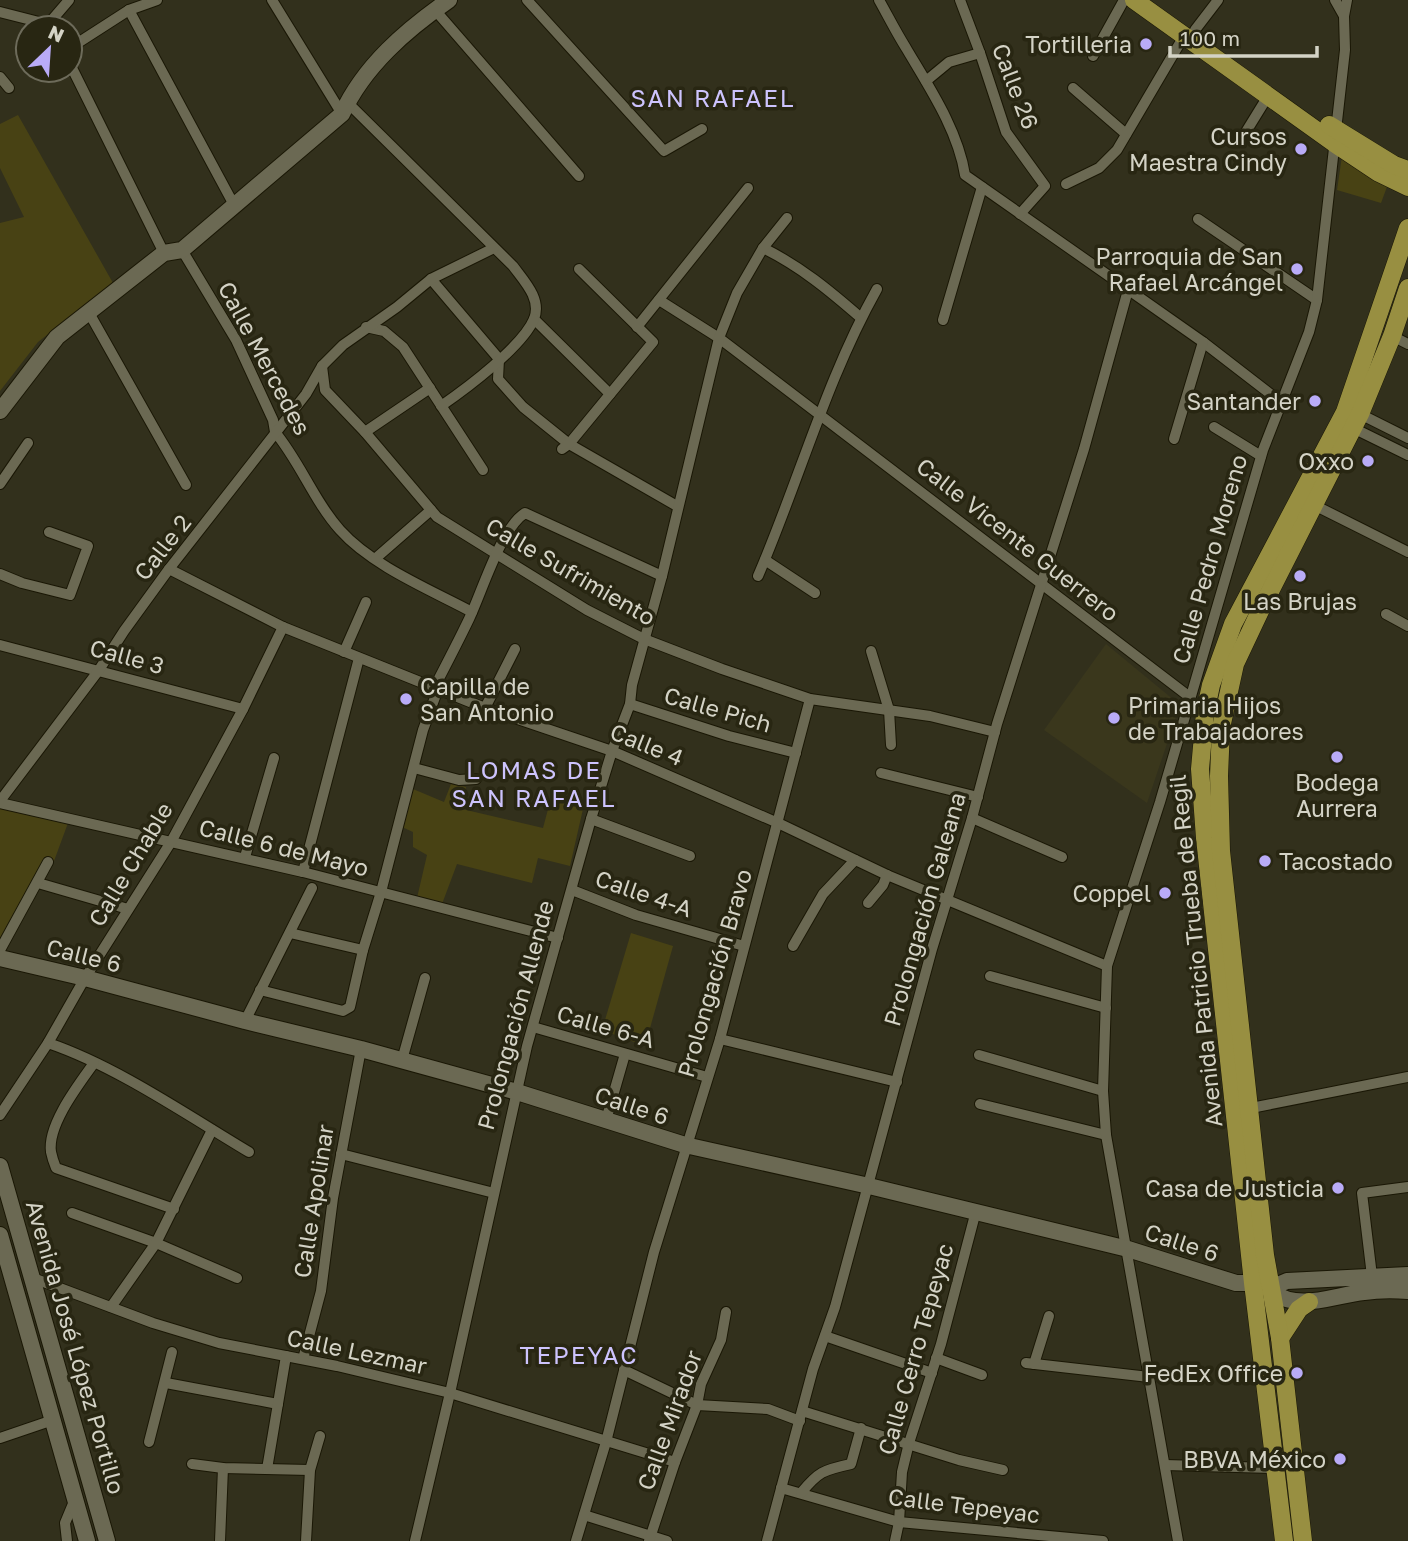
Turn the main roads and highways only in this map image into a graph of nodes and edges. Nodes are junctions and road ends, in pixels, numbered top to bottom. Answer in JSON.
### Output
{"nodes":[{"id":1,"x":1134,"y":0,"type":"edge"},
{"id":2,"x":1154,"y":0,"type":"edge"},
{"id":3,"x":1189,"y":33,"type":"junction"},
{"id":4,"x":1334,"y":136,"type":"junction"},
{"id":5,"x":1408,"y":170,"type":"edge"},
{"id":6,"x":1408,"y":187,"type":"edge"},
{"id":7,"x":1408,"y":228,"type":"edge"},
{"id":8,"x":1408,"y":288,"type":"edge"},
{"id":9,"x":1400,"y":340,"type":"edge"},
{"id":10,"x":1242,"y":1110,"type":"junction"},
{"id":11,"x":1266,"y":1264,"type":"junction"},
{"id":12,"x":1287,"y":1281,"type":"road end"},
{"id":13,"x":1253,"y":1283,"type":"junction"},
{"id":14,"x":1272,"y":1292,"type":"junction"},
{"id":15,"x":1309,"y":1303,"type":"road end"},
{"id":16,"x":1259,"y":1321,"type":"junction"},
{"id":17,"x":1280,"y":1338,"type":"junction"},
{"id":18,"x":1284,"y":1541,"type":"edge"},
{"id":19,"x":1303,"y":1541,"type":"edge"}],
"edges":[{"from":1,"to":3,"type":"main road"},
{"from":2,"to":3,"type":"main road"},
{"from":3,"to":4,"type":"main road"},
{"from":3,"to":4,"type":"main road"},
{"from":4,"to":5,"type":"main road"},
{"from":4,"to":6,"type":"main road"},
{"from":7,"to":10,"type":"main road","name":"Avenida Patricio Trueba de Regil"},
{"from":8,"to":9,"type":"main road","name":"Avenida Patricio Trueba de Regil"},
{"from":9,"to":10,"type":"main road","name":"Avenida Patricio Trueba de Regil"},
{"from":10,"to":11,"type":"main road","name":"Avenida Patricio Trueba de Regil"},
{"from":10,"to":13,"type":"main road","name":"Avenida Patricio Trueba de Regil"},
{"from":11,"to":12,"type":"main road"},
{"from":11,"to":13,"type":"main road"},
{"from":11,"to":14,"type":"main road","name":"Avenida Patricio Trueba de Regil"},
{"from":13,"to":14,"type":"main road"},
{"from":13,"to":16,"type":"main road","name":"Avenida Patricio Trueba de Regil"},
{"from":14,"to":16,"type":"main road"},
{"from":14,"to":17,"type":"main road","name":"Avenida Patricio Trueba de Regil"},
{"from":15,"to":17,"type":"main road"},
{"from":16,"to":18,"type":"main road","name":"Avenida Patricio Trueba de Regil"},
{"from":17,"to":19,"type":"main road","name":"Avenida Patricio Trueba de Regil"}]}
